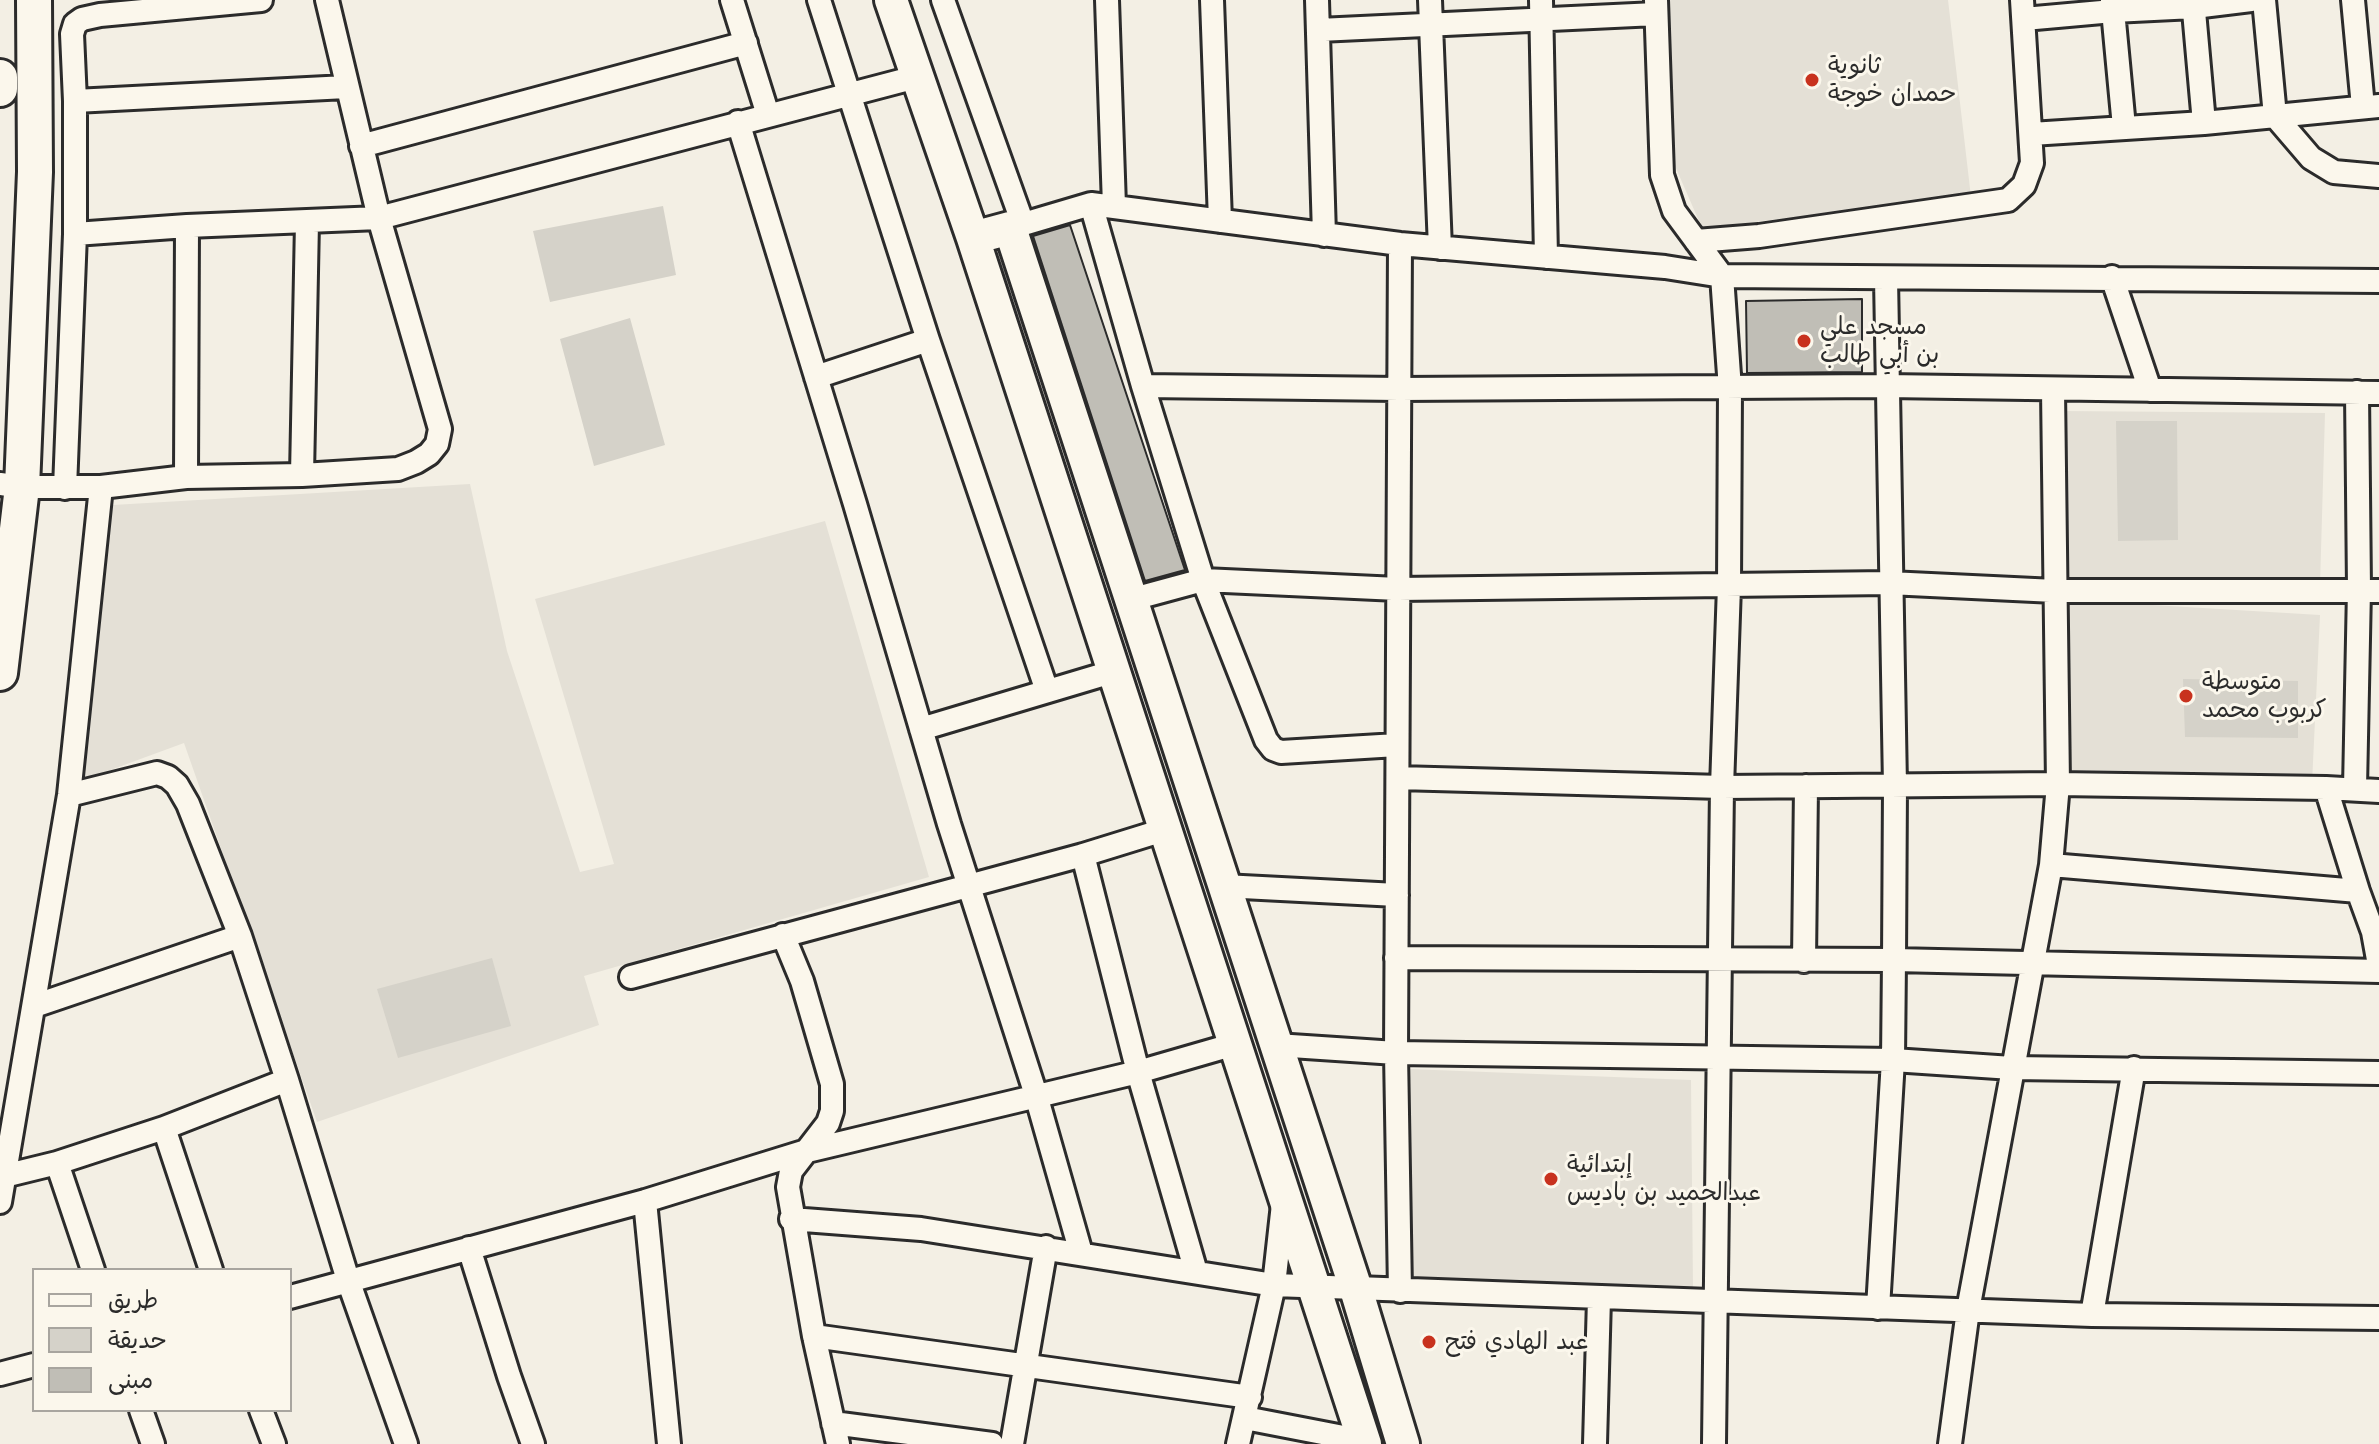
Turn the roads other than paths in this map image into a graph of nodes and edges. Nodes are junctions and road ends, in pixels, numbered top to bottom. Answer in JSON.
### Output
{"nodes":[{"id":1,"x":34,"y":0,"type":"edge"},
{"id":2,"x":261,"y":0,"type":"edge"},
{"id":3,"x":327,"y":0,"type":"edge"},
{"id":4,"x":732,"y":0,"type":"edge"},
{"id":5,"x":819,"y":0,"type":"edge"},
{"id":6,"x":891,"y":0,"type":"edge"},
{"id":7,"x":943,"y":0,"type":"edge"},
{"id":8,"x":1107,"y":0,"type":"edge"},
{"id":9,"x":1212,"y":0,"type":"edge"},
{"id":10,"x":1317,"y":0,"type":"edge"},
{"id":11,"x":1430,"y":0,"type":"edge"},
{"id":12,"x":2251,"y":0,"type":"edge"},
{"id":13,"x":2264,"y":0,"type":"edge"},
{"id":14,"x":2353,"y":0,"type":"edge"},
{"id":15,"x":2194,"y":4,"type":"edge"},
{"id":16,"x":2113,"y":5,"type":"edge"},
{"id":17,"x":142,"y":6,"type":"edge"},
{"id":18,"x":1656,"y":7,"type":"edge"},
{"id":19,"x":1542,"y":9,"type":"edge"},
{"id":20,"x":2023,"y":10,"type":"edge"},
{"id":21,"x":1430,"y":23,"type":"junction"},
{"id":22,"x":1319,"y":30,"type":"junction"},
{"id":23,"x":746,"y":43,"type":"junction"},
{"id":24,"x":0,"y":77,"type":"edge"},
{"id":25,"x":916,"y":77,"type":"junction"},
{"id":26,"x":0,"y":86,"type":"edge"},
{"id":27,"x":346,"y":87,"type":"junction"},
{"id":28,"x":36,"y":90,"type":"junction"},
{"id":29,"x":850,"y":94,"type":"junction"},
{"id":30,"x":75,"y":101,"type":"junction"},
{"id":31,"x":2371,"y":106,"type":"edge"},
{"id":32,"x":768,"y":115,"type":"junction"},
{"id":33,"x":2275,"y":116,"type":"junction"},
{"id":34,"x":738,"y":122,"type":"junction"},
{"id":35,"x":2204,"y":123,"type":"junction"},
{"id":36,"x":2124,"y":127,"type":"junction"},
{"id":37,"x":2031,"y":134,"type":"junction"},
{"id":38,"x":361,"y":146,"type":"junction"},
{"id":39,"x":2379,"y":176,"type":"edge"},
{"id":40,"x":1103,"y":205,"type":"junction"},
{"id":41,"x":379,"y":218,"type":"junction"},
{"id":42,"x":1220,"y":221,"type":"junction"},
{"id":43,"x":307,"y":222,"type":"junction"},
{"id":44,"x":187,"y":226,"type":"junction"},
{"id":45,"x":1016,"y":226,"type":"junction"},
{"id":46,"x":75,"y":234,"type":"junction"},
{"id":47,"x":1324,"y":235,"type":"junction"},
{"id":48,"x":973,"y":238,"type":"junction"},
{"id":49,"x":1696,"y":241,"type":"junction"},
{"id":50,"x":1400,"y":244,"type":"junction"},
{"id":51,"x":1440,"y":248,"type":"junction"},
{"id":52,"x":1546,"y":257,"type":"junction"},
{"id":53,"x":1722,"y":276,"type":"junction"},
{"id":54,"x":2112,"y":277,"type":"junction"},
{"id":55,"x":1886,"y":278,"type":"junction"},
{"id":56,"x":2334,"y":279,"type":"junction"},
{"id":57,"x":2379,"y":281,"type":"edge"},
{"id":58,"x":2379,"y":298,"type":"edge"},
{"id":59,"x":928,"y":340,"type":"junction"},
{"id":60,"x":816,"y":377,"type":"junction"},
{"id":61,"x":1143,"y":386,"type":"junction"},
{"id":62,"x":1886,"y":386,"type":"junction"},
{"id":63,"x":1399,"y":389,"type":"junction"},
{"id":64,"x":1730,"y":389,"type":"junction"},
{"id":65,"x":2053,"y":390,"type":"junction"},
{"id":66,"x":2150,"y":390,"type":"junction"},
{"id":67,"x":2368,"y":392,"type":"edge"},
{"id":68,"x":302,"y":475,"type":"junction"},
{"id":69,"x":186,"y":477,"type":"junction"},
{"id":70,"x":11,"y":486,"type":"edge"},
{"id":71,"x":101,"y":487,"type":"junction"},
{"id":72,"x":65,"y":488,"type":"junction"},
{"id":73,"x":1203,"y":580,"type":"junction"},
{"id":74,"x":1889,"y":583,"type":"junction"},
{"id":75,"x":1729,"y":586,"type":"junction"},
{"id":76,"x":1398,"y":589,"type":"junction"},
{"id":77,"x":2369,"y":590,"type":"edge"},
{"id":78,"x":2055,"y":591,"type":"junction"},
{"id":79,"x":1133,"y":599,"type":"junction"},
{"id":80,"x":1115,"y":671,"type":"junction"},
{"id":81,"x":0,"y":673,"type":"edge"},
{"id":82,"x":1047,"y":691,"type":"junction"},
{"id":83,"x":921,"y":729,"type":"junction"},
{"id":84,"x":1397,"y":745,"type":"junction"},
{"id":85,"x":1398,"y":778,"type":"junction"},
{"id":86,"x":2058,"y":784,"type":"junction"},
{"id":87,"x":1806,"y":786,"type":"junction"},
{"id":88,"x":1895,"y":786,"type":"junction"},
{"id":89,"x":1722,"y":787,"type":"junction"},
{"id":90,"x":2326,"y":788,"type":"junction"},
{"id":91,"x":2355,"y":788,"type":"junction"},
{"id":92,"x":2379,"y":791,"type":"edge"},
{"id":93,"x":69,"y":795,"type":"junction"},
{"id":94,"x":1167,"y":829,"type":"junction"},
{"id":95,"x":1083,"y":855,"type":"junction"},
{"id":96,"x":2051,"y":865,"type":"junction"},
{"id":97,"x":968,"y":885,"type":"junction"},
{"id":98,"x":1223,"y":886,"type":"junction"},
{"id":99,"x":2358,"y":891,"type":"junction"},
{"id":100,"x":1397,"y":895,"type":"junction"},
{"id":101,"x":2376,"y":934,"type":"edge"},
{"id":102,"x":783,"y":935,"type":"junction"},
{"id":103,"x":240,"y":936,"type":"junction"},
{"id":104,"x":1396,"y":958,"type":"junction"},
{"id":105,"x":1720,"y":959,"type":"junction"},
{"id":106,"x":1894,"y":960,"type":"junction"},
{"id":107,"x":1804,"y":961,"type":"junction"},
{"id":108,"x":2032,"y":963,"type":"junction"},
{"id":109,"x":2379,"y":968,"type":"edge"},
{"id":110,"x":631,"y":977,"type":"dead end"},
{"id":111,"x":34,"y":1006,"type":"junction"},
{"id":112,"x":1235,"y":1044,"type":"junction"},
{"id":113,"x":1276,"y":1045,"type":"junction"},
{"id":114,"x":1396,"y":1053,"type":"junction"},
{"id":115,"x":1720,"y":1057,"type":"junction"},
{"id":116,"x":1893,"y":1060,"type":"junction"},
{"id":117,"x":2012,"y":1068,"type":"junction"},
{"id":118,"x":2134,"y":1068,"type":"junction"},
{"id":119,"x":1138,"y":1072,"type":"junction"},
{"id":120,"x":2379,"y":1073,"type":"edge"},
{"id":121,"x":287,"y":1080,"type":"junction"},
{"id":122,"x":1036,"y":1095,"type":"junction"},
{"id":123,"x":164,"y":1128,"type":"junction"},
{"id":124,"x":803,"y":1152,"type":"junction"},
{"id":125,"x":57,"y":1163,"type":"junction"},
{"id":126,"x":4,"y":1176,"type":"junction"},
{"id":127,"x":1284,"y":1195,"type":"junction"},
{"id":128,"x":645,"y":1201,"type":"junction"},
{"id":129,"x":0,"y":1202,"type":"edge"},
{"id":130,"x":791,"y":1219,"type":"junction"},
{"id":131,"x":1046,"y":1247,"type":"junction"},
{"id":132,"x":469,"y":1248,"type":"junction"},
{"id":133,"x":1081,"y":1253,"type":"junction"},
{"id":134,"x":92,"y":1268,"type":"edge"},
{"id":135,"x":210,"y":1268,"type":"edge"},
{"id":136,"x":1196,"y":1272,"type":"junction"},
{"id":137,"x":348,"y":1280,"type":"junction"},
{"id":138,"x":1274,"y":1285,"type":"junction"},
{"id":139,"x":1315,"y":1287,"type":"junction"},
{"id":140,"x":1356,"y":1289,"type":"junction"},
{"id":141,"x":1400,"y":1291,"type":"junction"},
{"id":142,"x":292,"y":1296,"type":"edge"},
{"id":143,"x":1599,"y":1298,"type":"junction"},
{"id":144,"x":1715,"y":1302,"type":"junction"},
{"id":145,"x":1878,"y":1308,"type":"junction"},
{"id":146,"x":1968,"y":1310,"type":"junction"},
{"id":147,"x":2092,"y":1315,"type":"junction"},
{"id":148,"x":2379,"y":1318,"type":"edge"},
{"id":149,"x":814,"y":1336,"type":"junction"},
{"id":150,"x":1026,"y":1365,"type":"junction"},
{"id":151,"x":32,"y":1366,"type":"edge"},
{"id":152,"x":0,"y":1374,"type":"edge"},
{"id":153,"x":1247,"y":1407,"type":"junction"},
{"id":154,"x":142,"y":1412,"type":"edge"},
{"id":155,"x":262,"y":1412,"type":"edge"},
{"id":156,"x":836,"y":1433,"type":"edge"},
{"id":157,"x":1364,"y":1442,"type":"edge"},
{"id":158,"x":153,"y":1444,"type":"edge"},
{"id":159,"x":274,"y":1444,"type":"edge"},
{"id":160,"x":406,"y":1444,"type":"edge"},
{"id":161,"x":533,"y":1444,"type":"edge"},
{"id":162,"x":669,"y":1444,"type":"edge"},
{"id":163,"x":992,"y":1444,"type":"edge"},
{"id":164,"x":1012,"y":1444,"type":"edge"},
{"id":165,"x":1238,"y":1444,"type":"edge"},
{"id":166,"x":1403,"y":1444,"type":"edge"},
{"id":167,"x":1595,"y":1444,"type":"edge"},
{"id":168,"x":1714,"y":1444,"type":"edge"},
{"id":169,"x":1950,"y":1444,"type":"edge"}],
"edges":[{"from":1,"to":28,"type":"main road"},
{"from":2,"to":17,"type":"street"},
{"from":3,"to":27,"type":"street"},
{"from":4,"to":23,"type":"street"},
{"from":5,"to":29,"type":"street"},
{"from":6,"to":25,"type":"main road"},
{"from":7,"to":45,"type":"street"},
{"from":8,"to":40,"type":"street"},
{"from":9,"to":42,"type":"street"},
{"from":10,"to":22,"type":"street"},
{"from":11,"to":21,"type":"street"},
{"from":12,"to":15,"type":"street"},
{"from":13,"to":33,"type":"street"},
{"from":14,"to":31,"type":"street"},
{"from":15,"to":16,"type":"street"},
{"from":15,"to":35,"type":"street"},
{"from":16,"to":20,"type":"street"},
{"from":16,"to":36,"type":"street"},
{"from":17,"to":30,"type":"street"},
{"from":18,"to":19,"type":"street"},
{"from":18,"to":49,"type":"street"},
{"from":19,"to":21,"type":"street"},
{"from":19,"to":52,"type":"street"},
{"from":20,"to":37,"type":"street"},
{"from":21,"to":22,"type":"street"},
{"from":21,"to":51,"type":"street"},
{"from":22,"to":47,"type":"street"},
{"from":23,"to":32,"type":"street"},
{"from":23,"to":38,"type":"street"},
{"from":24,"to":26,"type":"main road"},
{"from":25,"to":29,"type":"street"},
{"from":25,"to":48,"type":"main road"},
{"from":26,"to":28,"type":"street"},
{"from":27,"to":30,"type":"street"},
{"from":27,"to":38,"type":"street"},
{"from":28,"to":70,"type":"main road"},
{"from":29,"to":32,"type":"street"},
{"from":29,"to":59,"type":"street"},
{"from":30,"to":46,"type":"street"},
{"from":31,"to":33,"type":"street"},
{"from":32,"to":34,"type":"street"},
{"from":33,"to":35,"type":"street"},
{"from":33,"to":39,"type":"street"},
{"from":34,"to":41,"type":"street"},
{"from":34,"to":60,"type":"street"},
{"from":35,"to":36,"type":"street"},
{"from":36,"to":37,"type":"street"},
{"from":37,"to":49,"type":"street"},
{"from":38,"to":41,"type":"street"},
{"from":40,"to":42,"type":"street"},
{"from":40,"to":45,"type":"street"},
{"from":40,"to":61,"type":"street"},
{"from":41,"to":43,"type":"street"},
{"from":41,"to":68,"type":"street"},
{"from":42,"to":47,"type":"street"},
{"from":43,"to":44,"type":"street"},
{"from":43,"to":68,"type":"street"},
{"from":44,"to":46,"type":"street"},
{"from":44,"to":69,"type":"street"},
{"from":45,"to":48,"type":"main road"},
{"from":45,"to":79,"type":"main road"},
{"from":46,"to":72,"type":"street"},
{"from":47,"to":50,"type":"street"},
{"from":48,"to":80,"type":"main road"},
{"from":49,"to":53,"type":"street"},
{"from":50,"to":51,"type":"street"},
{"from":50,"to":63,"type":"street"},
{"from":51,"to":52,"type":"street"},
{"from":52,"to":53,"type":"street"},
{"from":53,"to":55,"type":"street"},
{"from":53,"to":64,"type":"street"},
{"from":54,"to":55,"type":"street"},
{"from":54,"to":56,"type":"street"},
{"from":54,"to":66,"type":"street"},
{"from":55,"to":62,"type":"street"},
{"from":56,"to":57,"type":"street"},
{"from":56,"to":58,"type":"street"},
{"from":59,"to":60,"type":"street"},
{"from":59,"to":82,"type":"street"},
{"from":60,"to":83,"type":"street"},
{"from":61,"to":63,"type":"street"},
{"from":61,"to":73,"type":"street"},
{"from":62,"to":64,"type":"street"},
{"from":62,"to":65,"type":"street"},
{"from":62,"to":74,"type":"street"},
{"from":63,"to":64,"type":"street"},
{"from":63,"to":76,"type":"street"},
{"from":64,"to":75,"type":"street"},
{"from":65,"to":66,"type":"street"},
{"from":65,"to":78,"type":"street"},
{"from":66,"to":67,"type":"street"},
{"from":67,"to":77,"type":"street"},
{"from":68,"to":69,"type":"street"},
{"from":69,"to":71,"type":"street"},
{"from":70,"to":72,"type":"street"},
{"from":70,"to":81,"type":"main road"},
{"from":71,"to":72,"type":"street"},
{"from":71,"to":93,"type":"street"},
{"from":73,"to":76,"type":"street"},
{"from":73,"to":79,"type":"street"},
{"from":73,"to":84,"type":"street"},
{"from":74,"to":75,"type":"street"},
{"from":74,"to":78,"type":"street"},
{"from":74,"to":88,"type":"street"},
{"from":75,"to":76,"type":"street"},
{"from":75,"to":89,"type":"street"},
{"from":76,"to":84,"type":"street"},
{"from":77,"to":78,"type":"street"},
{"from":77,"to":91,"type":"street"},
{"from":78,"to":86,"type":"street"},
{"from":79,"to":98,"type":"main road"},
{"from":80,"to":82,"type":"street"},
{"from":80,"to":94,"type":"main road"},
{"from":82,"to":83,"type":"street"},
{"from":83,"to":97,"type":"street"},
{"from":84,"to":85,"type":"street"},
{"from":85,"to":89,"type":"street"},
{"from":85,"to":100,"type":"street"},
{"from":86,"to":88,"type":"street"},
{"from":86,"to":90,"type":"street"},
{"from":86,"to":96,"type":"street"},
{"from":87,"to":88,"type":"street"},
{"from":87,"to":89,"type":"street"},
{"from":87,"to":107,"type":"street"},
{"from":88,"to":106,"type":"street"},
{"from":89,"to":105,"type":"street"},
{"from":90,"to":91,"type":"street"},
{"from":90,"to":99,"type":"street"},
{"from":91,"to":92,"type":"street"},
{"from":93,"to":103,"type":"street"},
{"from":93,"to":111,"type":"street"},
{"from":94,"to":95,"type":"street"},
{"from":94,"to":112,"type":"main road"},
{"from":95,"to":97,"type":"street"},
{"from":95,"to":119,"type":"street"},
{"from":96,"to":99,"type":"street"},
{"from":96,"to":108,"type":"street"},
{"from":97,"to":102,"type":"street"},
{"from":97,"to":122,"type":"street"},
{"from":98,"to":100,"type":"street"},
{"from":98,"to":113,"type":"main road"},
{"from":99,"to":101,"type":"street"},
{"from":100,"to":104,"type":"street"},
{"from":101,"to":109,"type":"street"},
{"from":102,"to":110,"type":"street"},
{"from":102,"to":124,"type":"street"},
{"from":103,"to":111,"type":"street"},
{"from":103,"to":121,"type":"street"},
{"from":104,"to":105,"type":"street"},
{"from":104,"to":114,"type":"street"},
{"from":105,"to":107,"type":"street"},
{"from":105,"to":115,"type":"street"},
{"from":106,"to":107,"type":"street"},
{"from":106,"to":108,"type":"street"},
{"from":106,"to":116,"type":"street"},
{"from":108,"to":109,"type":"street"},
{"from":108,"to":117,"type":"street"},
{"from":111,"to":126,"type":"street"},
{"from":112,"to":119,"type":"street"},
{"from":112,"to":127,"type":"main road"},
{"from":113,"to":114,"type":"street"},
{"from":113,"to":140,"type":"main road"},
{"from":114,"to":115,"type":"street"},
{"from":114,"to":141,"type":"street"},
{"from":115,"to":116,"type":"street"},
{"from":115,"to":144,"type":"street"},
{"from":116,"to":117,"type":"street"},
{"from":116,"to":145,"type":"street"},
{"from":117,"to":118,"type":"street"},
{"from":117,"to":146,"type":"street"},
{"from":118,"to":120,"type":"street"},
{"from":118,"to":147,"type":"street"},
{"from":119,"to":122,"type":"street"},
{"from":119,"to":136,"type":"street"},
{"from":121,"to":123,"type":"street"},
{"from":121,"to":137,"type":"street"},
{"from":122,"to":124,"type":"street"},
{"from":122,"to":133,"type":"street"},
{"from":123,"to":125,"type":"street"},
{"from":123,"to":135,"type":"street"},
{"from":124,"to":128,"type":"street"},
{"from":124,"to":130,"type":"street"},
{"from":125,"to":126,"type":"street"},
{"from":125,"to":134,"type":"street"},
{"from":126,"to":129,"type":"street"},
{"from":127,"to":138,"type":"street"},
{"from":127,"to":139,"type":"main road"},
{"from":128,"to":132,"type":"street"},
{"from":128,"to":162,"type":"street"},
{"from":130,"to":131,"type":"street"},
{"from":130,"to":149,"type":"street"},
{"from":131,"to":133,"type":"street"},
{"from":131,"to":150,"type":"street"},
{"from":132,"to":137,"type":"street"},
{"from":132,"to":161,"type":"street"},
{"from":133,"to":136,"type":"street"},
{"from":136,"to":138,"type":"street"},
{"from":137,"to":142,"type":"street"},
{"from":137,"to":160,"type":"street"},
{"from":138,"to":139,"type":"street"},
{"from":138,"to":153,"type":"street"},
{"from":139,"to":140,"type":"street"},
{"from":139,"to":157,"type":"main road"},
{"from":140,"to":141,"type":"street"},
{"from":140,"to":166,"type":"main road"},
{"from":141,"to":143,"type":"street"},
{"from":143,"to":144,"type":"street"},
{"from":143,"to":167,"type":"street"},
{"from":144,"to":145,"type":"street"},
{"from":144,"to":168,"type":"street"},
{"from":145,"to":146,"type":"street"},
{"from":146,"to":147,"type":"street"},
{"from":146,"to":169,"type":"street"},
{"from":147,"to":148,"type":"street"},
{"from":149,"to":150,"type":"street"},
{"from":149,"to":156,"type":"street"},
{"from":150,"to":153,"type":"street"},
{"from":150,"to":164,"type":"street"},
{"from":151,"to":152,"type":"street"},
{"from":153,"to":157,"type":"street"},
{"from":153,"to":165,"type":"street"},
{"from":154,"to":158,"type":"street"},
{"from":155,"to":159,"type":"street"},
{"from":156,"to":163,"type":"street"}]}
